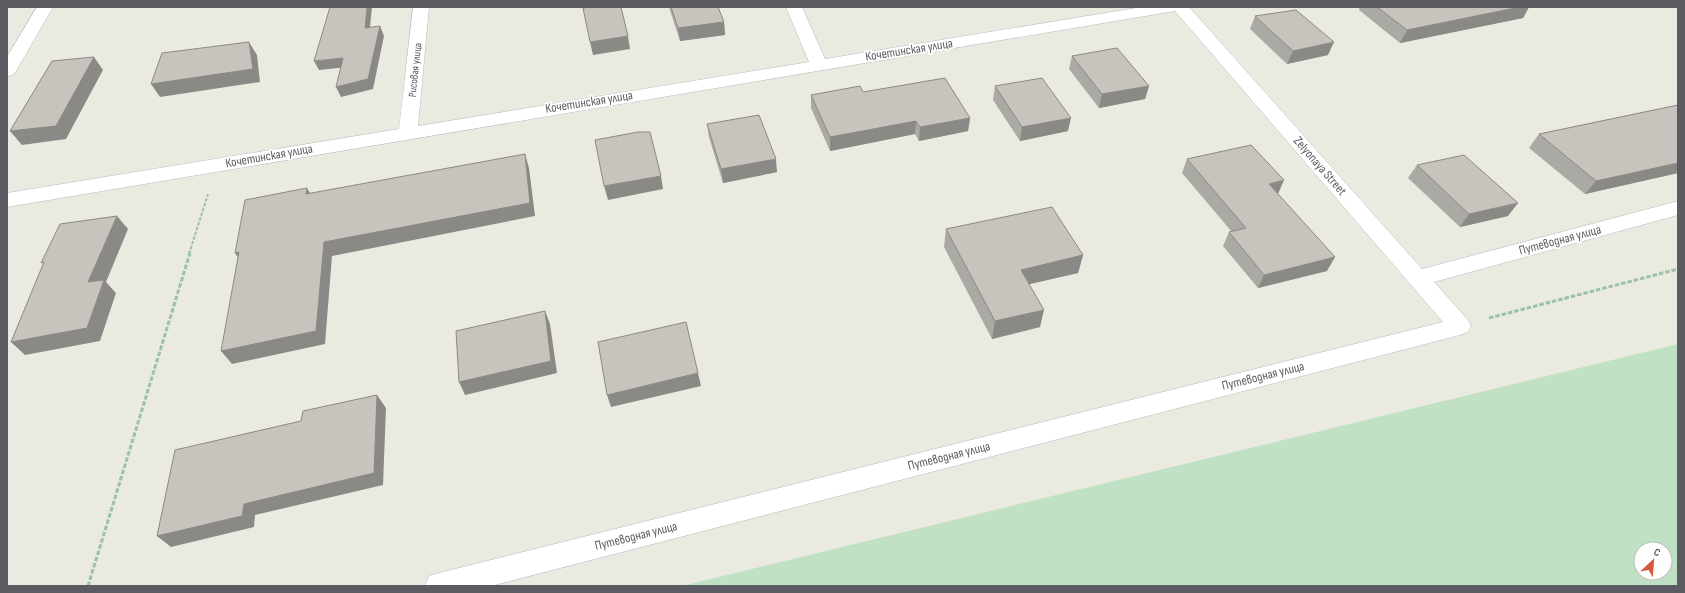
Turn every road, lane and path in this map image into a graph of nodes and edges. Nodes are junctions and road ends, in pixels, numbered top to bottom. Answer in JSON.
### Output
{"nodes":[{"id":1,"x":45,"y":7,"type":"edge"},
{"id":2,"x":421,"y":7,"type":"edge"},
{"id":3,"x":794,"y":7,"type":"edge"},
{"id":4,"x":1171,"y":7,"type":"edge"},
{"id":5,"x":1180,"y":7,"type":"edge"},
{"id":6,"x":819,"y":64,"type":"junction"},
{"id":7,"x":7,"y":71,"type":"edge"},
{"id":8,"x":408,"y":133,"type":"junction"},
{"id":9,"x":217,"y":165,"type":"junction"},
{"id":10,"x":7,"y":200,"type":"edge"},
{"id":11,"x":1678,"y":208,"type":"edge"},
{"id":12,"x":1678,"y":270,"type":"edge"},
{"id":13,"x":1418,"y":278,"type":"junction"},
{"id":14,"x":1460,"y":326,"type":"junction"},
{"id":15,"x":88,"y":586,"type":"edge"},
{"id":16,"x":439,"y":586,"type":"edge"}],
"edges":[{"from":1,"to":7,"type":"street"},
{"from":2,"to":8,"type":"street","name":"Рисовая улица"},
{"from":3,"to":6,"type":"street"},
{"from":4,"to":6,"type":"street","name":"Кочетинская улица"},
{"from":5,"to":13,"type":"street","name":"Zelyonaya Street"},
{"from":6,"to":8,"type":"street","name":"Кочетинская улица"},
{"from":8,"to":9,"type":"street","name":"Кочетинская улица"},
{"from":9,"to":10,"type":"street","name":"Кочетинская улица"},
{"from":9,"to":15,"type":"path"},
{"from":11,"to":13,"type":"street","name":"Путеводная улица"},
{"from":12,"to":14,"type":"path"},
{"from":13,"to":14,"type":"street","name":"Zelyonaya Street"},
{"from":14,"to":16,"type":"street","name":"Путеводная улица"}]}
